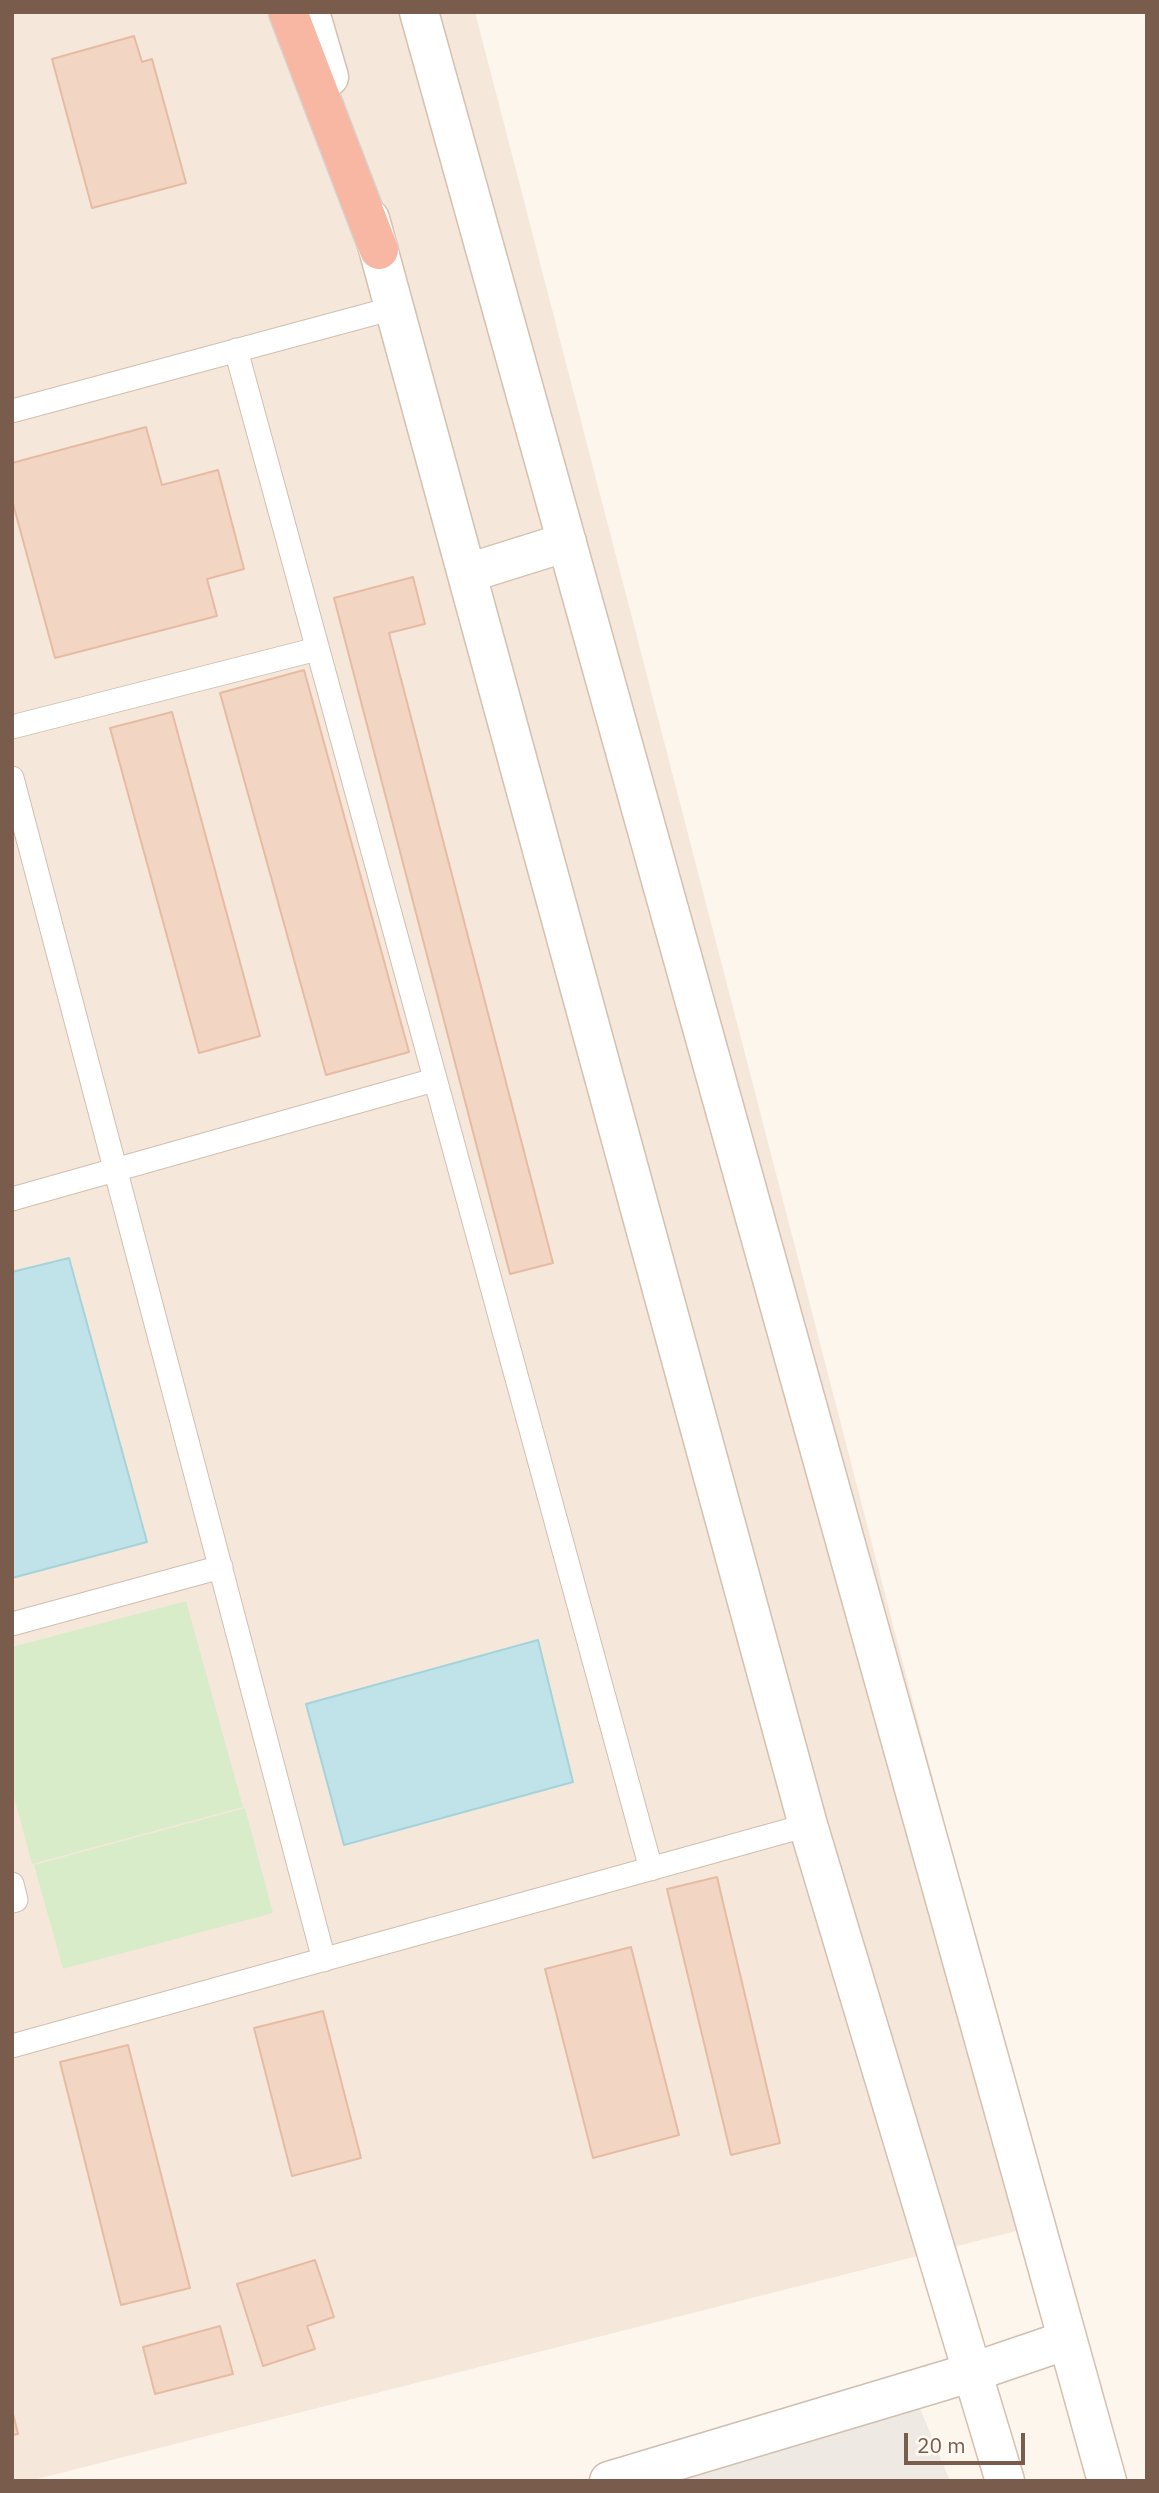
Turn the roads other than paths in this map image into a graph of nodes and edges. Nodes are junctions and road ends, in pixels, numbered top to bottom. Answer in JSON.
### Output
{"nodes":[{"id":1,"x":288,"y":12,"type":"edge"},
{"id":2,"x":310,"y":12,"type":"edge"},
{"id":3,"x":419,"y":12,"type":"edge"},
{"id":4,"x":379,"y":250,"type":"junction"},
{"id":5,"x":394,"y":308,"type":"junction"},
{"id":6,"x":236,"y":350,"type":"junction"},
{"id":7,"x":12,"y":411,"type":"edge"},
{"id":8,"x":567,"y":542,"type":"junction"},
{"id":9,"x":468,"y":573,"type":"junction"},
{"id":10,"x":317,"y":649,"type":"junction"},
{"id":11,"x":12,"y":727,"type":"edge"},
{"id":12,"x":12,"y":778,"type":"edge"},
{"id":13,"x":434,"y":1080,"type":"junction"},
{"id":14,"x":115,"y":1170,"type":"junction"},
{"id":15,"x":12,"y":1199,"type":"edge"},
{"id":16,"x":221,"y":1567,"type":"junction"},
{"id":17,"x":12,"y":1624,"type":"edge"},
{"id":18,"x":808,"y":1825,"type":"junction"},
{"id":19,"x":651,"y":1870,"type":"junction"},
{"id":20,"x":12,"y":1884,"type":"edge"},
{"id":21,"x":12,"y":1901,"type":"edge"},
{"id":22,"x":324,"y":1960,"type":"junction"},
{"id":23,"x":12,"y":2046,"type":"edge"},
{"id":24,"x":1067,"y":2340,"type":"junction"},
{"id":25,"x":973,"y":2372,"type":"junction"},
{"id":26,"x":609,"y":2481,"type":"edge"},
{"id":27,"x":1004,"y":2481,"type":"edge"},
{"id":28,"x":1107,"y":2481,"type":"edge"}],
"edges":[{"from":1,"to":4,"type":"highway"},
{"from":2,"to":4,"type":"street"},
{"from":3,"to":8,"type":"street"},
{"from":4,"to":5,"type":"street"},
{"from":5,"to":6,"type":"lane"},
{"from":5,"to":9,"type":"street"},
{"from":6,"to":7,"type":"lane"},
{"from":6,"to":10,"type":"lane"},
{"from":8,"to":9,"type":"street"},
{"from":8,"to":24,"type":"street"},
{"from":9,"to":18,"type":"street"},
{"from":10,"to":11,"type":"lane"},
{"from":10,"to":13,"type":"lane"},
{"from":12,"to":14,"type":"lane"},
{"from":13,"to":14,"type":"lane"},
{"from":13,"to":19,"type":"lane"},
{"from":14,"to":15,"type":"lane"},
{"from":14,"to":16,"type":"lane"},
{"from":16,"to":17,"type":"lane"},
{"from":16,"to":22,"type":"lane"},
{"from":18,"to":19,"type":"lane"},
{"from":18,"to":25,"type":"street"},
{"from":19,"to":22,"type":"lane"},
{"from":20,"to":21,"type":"lane"},
{"from":22,"to":23,"type":"lane"},
{"from":24,"to":25,"type":"street"},
{"from":24,"to":28,"type":"street"},
{"from":25,"to":26,"type":"street"},
{"from":25,"to":27,"type":"street"}]}
